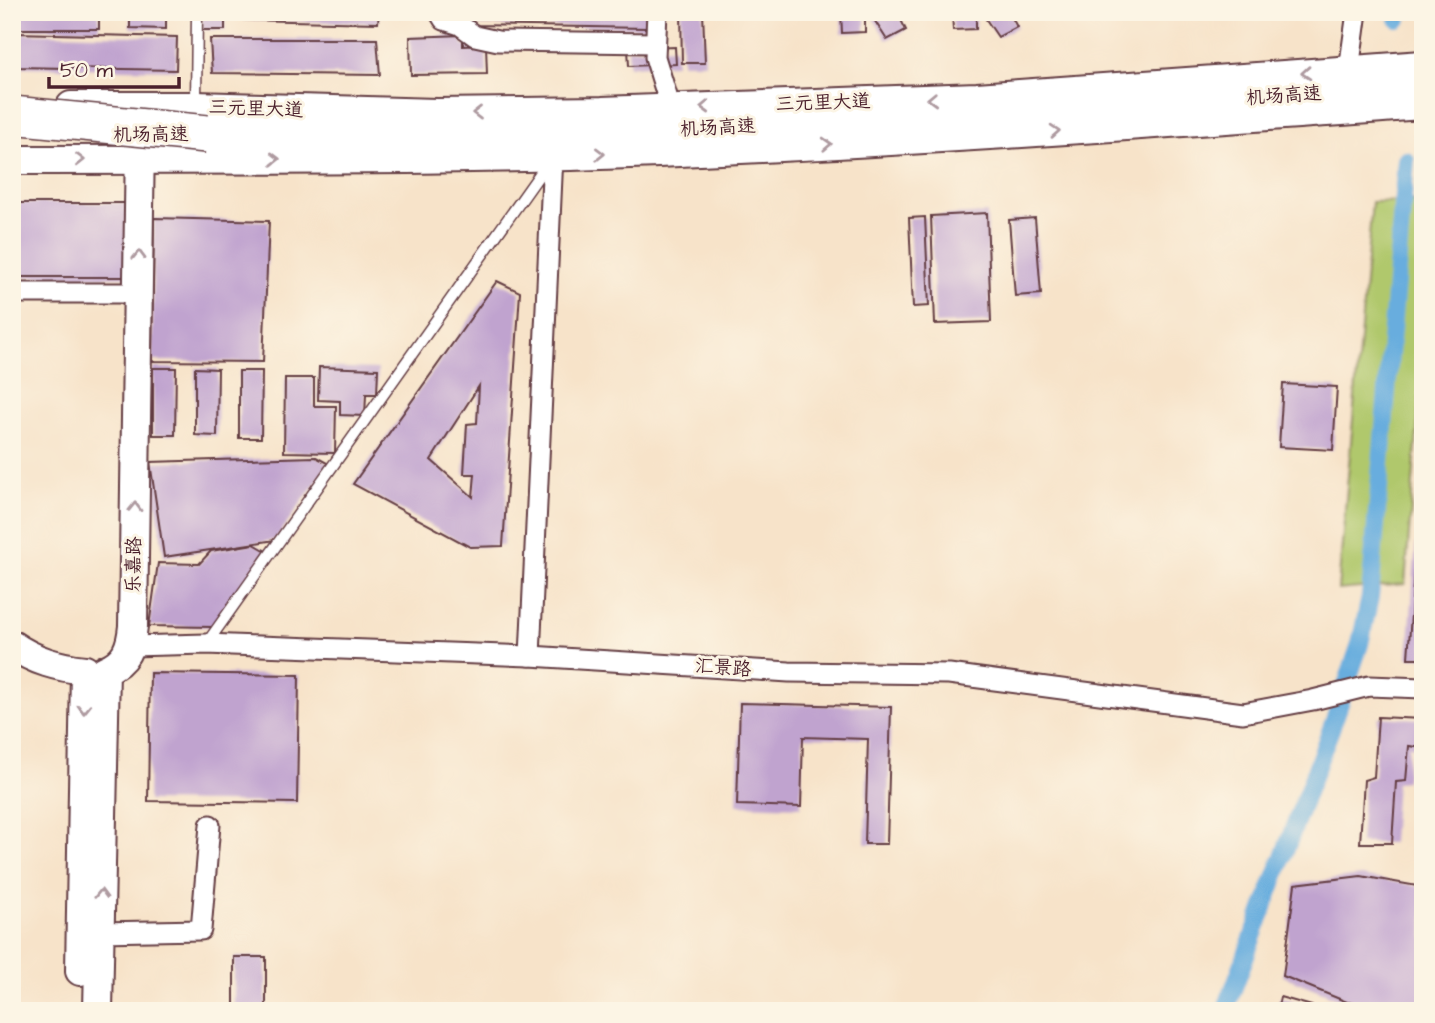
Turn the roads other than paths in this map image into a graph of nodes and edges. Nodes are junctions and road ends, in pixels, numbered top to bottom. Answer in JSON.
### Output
{"nodes":[{"id":1,"x":197,"y":12,"type":"edge"},
{"id":2,"x":439,"y":12,"type":"edge"},
{"id":3,"x":657,"y":12,"type":"edge"},
{"id":4,"x":1357,"y":12,"type":"edge"},
{"id":5,"x":655,"y":43,"type":"junction"},
{"id":6,"x":1423,"y":65,"type":"edge"},
{"id":7,"x":1349,"y":70,"type":"junction"},
{"id":8,"x":1423,"y":86,"type":"edge"},
{"id":9,"x":1423,"y":105,"type":"edge"},
{"id":10,"x":12,"y":106,"type":"edge"},
{"id":11,"x":139,"y":106,"type":"junction"},
{"id":12,"x":671,"y":108,"type":"junction"},
{"id":13,"x":12,"y":115,"type":"edge"},
{"id":14,"x":203,"y":127,"type":"junction"},
{"id":15,"x":12,"y":136,"type":"edge"},
{"id":16,"x":553,"y":155,"type":"junction"},
{"id":17,"x":140,"y":159,"type":"junction"},
{"id":18,"x":12,"y":160,"type":"edge"},
{"id":19,"x":12,"y":293,"type":"edge"},
{"id":20,"x":138,"y":293,"type":"junction"},
{"id":21,"x":206,"y":644,"type":"junction"},
{"id":22,"x":12,"y":645,"type":"edge"},
{"id":23,"x":131,"y":646,"type":"junction"},
{"id":24,"x":530,"y":656,"type":"junction"},
{"id":25,"x":95,"y":670,"type":"junction"},
{"id":26,"x":1423,"y":688,"type":"edge"},
{"id":27,"x":210,"y":825,"type":"dead end"},
{"id":28,"x":100,"y":932,"type":"junction"},
{"id":29,"x":79,"y":1011,"type":"edge"},
{"id":30,"x":98,"y":1011,"type":"edge"}],
"edges":[{"from":1,"to":14,"type":"lane"},
{"from":2,"to":5,"type":"street"},
{"from":3,"to":5,"type":"street"},
{"from":4,"to":7,"type":"street"},
{"from":5,"to":12,"type":"street"},
{"from":6,"to":7,"type":"main road","name":"三元里大道"},
{"from":7,"to":12,"type":"main road","name":"三元里大道","one_way":true},
{"from":8,"to":14,"type":"highway","name":"机场高速"},
{"from":16,"to":9,"type":"main road","name":"三元里大道","one_way":true},
{"from":10,"to":11,"type":"main road","name":"三元里大道"},
{"from":11,"to":14,"type":"main road","name":"三元里大道"},
{"from":11,"to":17,"type":"main road","name":"乐嘉路"},
{"from":12,"to":14,"type":"main road","name":"三元里大道","one_way":true},
{"from":13,"to":14,"type":"highway","bridge":true},
{"from":14,"to":15,"type":"highway","name":"机场高速","bridge":true},
{"from":14,"to":16,"type":"main road","name":"三元里大道","one_way":true},
{"from":14,"to":17,"type":"main road","name":"三元里大道"},
{"from":16,"to":21,"type":"lane"},
{"from":16,"to":24,"type":"street"},
{"from":18,"to":17,"type":"main road","name":"三元里大道","one_way":true},
{"from":20,"to":17,"type":"main road","name":"乐嘉路","one_way":true},
{"from":19,"to":20,"type":"street"},
{"from":23,"to":20,"type":"main road","name":"乐嘉路","one_way":true},
{"from":21,"to":23,"type":"street","name":"汇景路"},
{"from":21,"to":24,"type":"street","name":"汇景路"},
{"from":22,"to":25,"type":"main road"},
{"from":23,"to":25,"type":"main road"},
{"from":24,"to":26,"type":"street","name":"汇景路"},
{"from":28,"to":25,"type":"main road","one_way":true},
{"from":25,"to":29,"type":"main road","one_way":true},
{"from":27,"to":28,"type":"street"},
{"from":28,"to":30,"type":"main road"}]}
